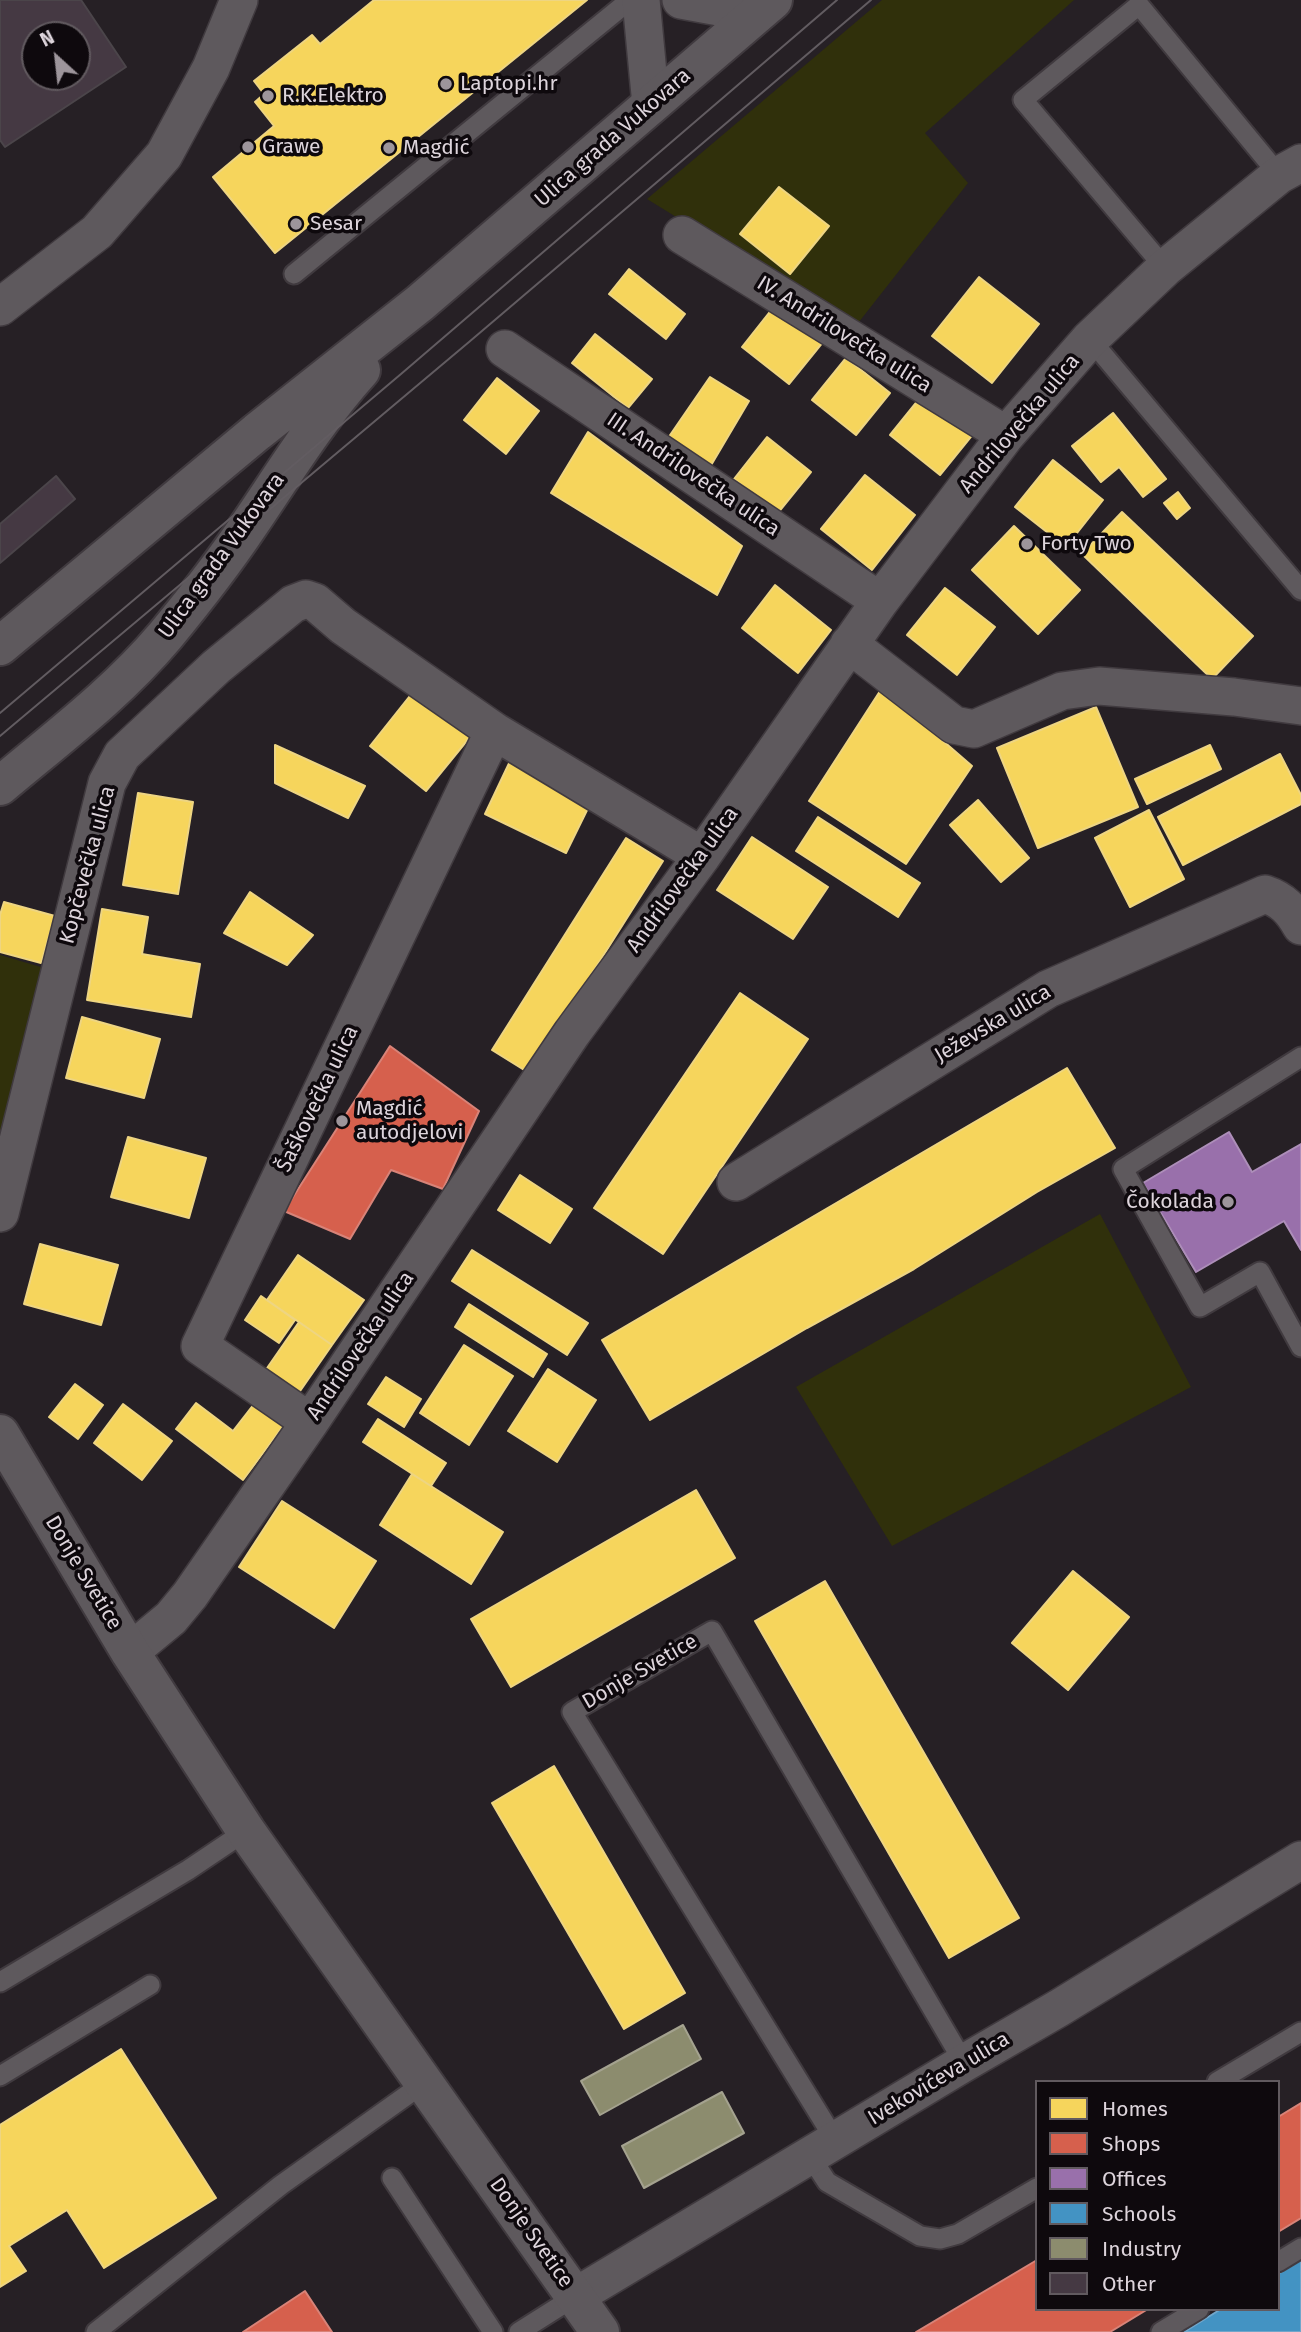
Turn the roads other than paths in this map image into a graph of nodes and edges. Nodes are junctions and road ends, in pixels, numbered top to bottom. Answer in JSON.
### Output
{"nodes":[{"id":1,"x":239,"y":0,"type":"edge"},
{"id":2,"x":630,"y":0,"type":"edge"},
{"id":3,"x":641,"y":0,"type":"edge"},
{"id":4,"x":681,"y":0,"type":"edge"},
{"id":5,"x":1142,"y":3,"type":"edge"},
{"id":6,"x":765,"y":7,"type":"edge"},
{"id":7,"x":650,"y":105,"type":"junction"},
{"id":8,"x":1290,"y":169,"type":"edge"},
{"id":9,"x":682,"y":235,"type":"dead end"},
{"id":10,"x":1165,"y":268,"type":"junction"},
{"id":11,"x":294,"y":274,"type":"dead end"},
{"id":12,"x":421,"y":303,"type":"junction"},
{"id":13,"x":0,"y":307,"type":"edge"},
{"id":14,"x":1090,"y":340,"type":"junction"},
{"id":15,"x":505,"y":349,"type":"dead end"},
{"id":16,"x":1006,"y":435,"type":"junction"},
{"id":17,"x":1301,"y":590,"type":"edge"},
{"id":18,"x":880,"y":601,"type":"junction"},
{"id":19,"x":849,"y":644,"type":"junction"},
{"id":20,"x":0,"y":646,"type":"edge"},
{"id":21,"x":1301,"y":706,"type":"edge"},
{"id":22,"x":494,"y":731,"type":"junction"},
{"id":23,"x":0,"y":786,"type":"edge"},
{"id":24,"x":702,"y":856,"type":"junction"},
{"id":25,"x":1301,"y":926,"type":"edge"},
{"id":26,"x":1301,"y":1057,"type":"edge"},
{"id":27,"x":736,"y":1182,"type":"dead end"},
{"id":28,"x":0,"y":1213,"type":"edge"},
{"id":29,"x":1301,"y":1347,"type":"edge"},
{"id":30,"x":310,"y":1422,"type":"junction"},
{"id":31,"x":0,"y":1434,"type":"edge"},
{"id":32,"x":130,"y":1652,"type":"junction"},
{"id":33,"x":246,"y":1831,"type":"junction"},
{"id":34,"x":1301,"y":1860,"type":"edge"},
{"id":35,"x":0,"y":1982,"type":"edge"},
{"id":36,"x":150,"y":1985,"type":"dead end"},
{"id":37,"x":1301,"y":2032,"type":"edge"},
{"id":38,"x":964,"y":2063,"type":"junction"},
{"id":39,"x":0,"y":2076,"type":"edge"},
{"id":40,"x":1220,"y":2080,"type":"edge"},
{"id":41,"x":424,"y":2083,"type":"junction"},
{"id":42,"x":823,"y":2148,"type":"junction"},
{"id":43,"x":392,"y":2178,"type":"dead end"},
{"id":44,"x":1035,"y":2189,"type":"edge"},
{"id":45,"x":1301,"y":2248,"type":"edge"},
{"id":46,"x":1280,"y":2261,"type":"edge"},
{"id":47,"x":576,"y":2296,"type":"junction"},
{"id":48,"x":1196,"y":2311,"type":"edge"},
{"id":49,"x":96,"y":2332,"type":"edge"},
{"id":50,"x":494,"y":2332,"type":"edge"},
{"id":51,"x":519,"y":2332,"type":"edge"},
{"id":52,"x":600,"y":2332,"type":"edge"},
{"id":53,"x":1161,"y":2332,"type":"edge"}],
"edges":[{"from":1,"to":13,"type":"street"},
{"from":2,"to":11,"type":"lane"},
{"from":3,"to":7,"type":"street"},
{"from":4,"to":6,"type":"street"},
{"from":5,"to":8,"type":"lane"},
{"from":5,"to":10,"type":"lane"},
{"from":6,"to":7,"type":"street","name":"Ulica grada Vukovara"},
{"from":7,"to":12,"type":"street","name":"Ulica grada Vukovara"},
{"from":8,"to":10,"type":"street","name":"Andrilovečka ulica"},
{"from":9,"to":16,"type":"street","name":"IV. Andrilovečka ulica"},
{"from":10,"to":14,"type":"street","name":"Andrilovečka ulica"},
{"from":12,"to":20,"type":"street","name":"Ulica grada Vukovara"},
{"from":12,"to":23,"type":"street","name":"Ulica grada Vukovara"},
{"from":14,"to":16,"type":"street","name":"Andrilovečka ulica"},
{"from":14,"to":17,"type":"lane"},
{"from":15,"to":18,"type":"street","name":"III. Andrilovečka ulica"},
{"from":16,"to":18,"type":"street","name":"Andrilovečka ulica"},
{"from":18,"to":19,"type":"street","name":"Andrilovečka ulica"},
{"from":19,"to":21,"type":"street"},
{"from":19,"to":24,"type":"street","name":"Andrilovečka ulica"},
{"from":22,"to":24,"type":"street"},
{"from":22,"to":28,"type":"street","name":"Kopčevečka ulica"},
{"from":22,"to":30,"type":"street","name":"Šaškovečka ulica"},
{"from":24,"to":30,"type":"street","name":"Andrilovečka ulica"},
{"from":25,"to":27,"type":"street","name":"Ježevska ulica"},
{"from":26,"to":29,"type":"lane"},
{"from":30,"to":32,"type":"street","name":"Andrilovečka ulica"},
{"from":31,"to":32,"type":"street","name":"Donje Svetice"},
{"from":32,"to":33,"type":"street","name":"Donje Svetice"},
{"from":33,"to":35,"type":"lane"},
{"from":33,"to":41,"type":"street","name":"Donje Svetice"},
{"from":34,"to":38,"type":"street","name":"Ivekovićeva ulica"},
{"from":36,"to":39,"type":"lane"},
{"from":37,"to":40,"type":"lane"},
{"from":38,"to":42,"type":"street","name":"Ivekovićeva ulica"},
{"from":38,"to":42,"type":"lane","name":"Donje Svetice"},
{"from":41,"to":47,"type":"street","name":"Donje Svetice"},
{"from":41,"to":49,"type":"lane"},
{"from":42,"to":44,"type":"lane"},
{"from":42,"to":47,"type":"street","name":"Ivekovićeva ulica"},
{"from":43,"to":50,"type":"lane"},
{"from":45,"to":46,"type":"lane"},
{"from":47,"to":51,"type":"lane"},
{"from":47,"to":52,"type":"street","name":"Donje Svetice"},
{"from":48,"to":53,"type":"lane"}]}
